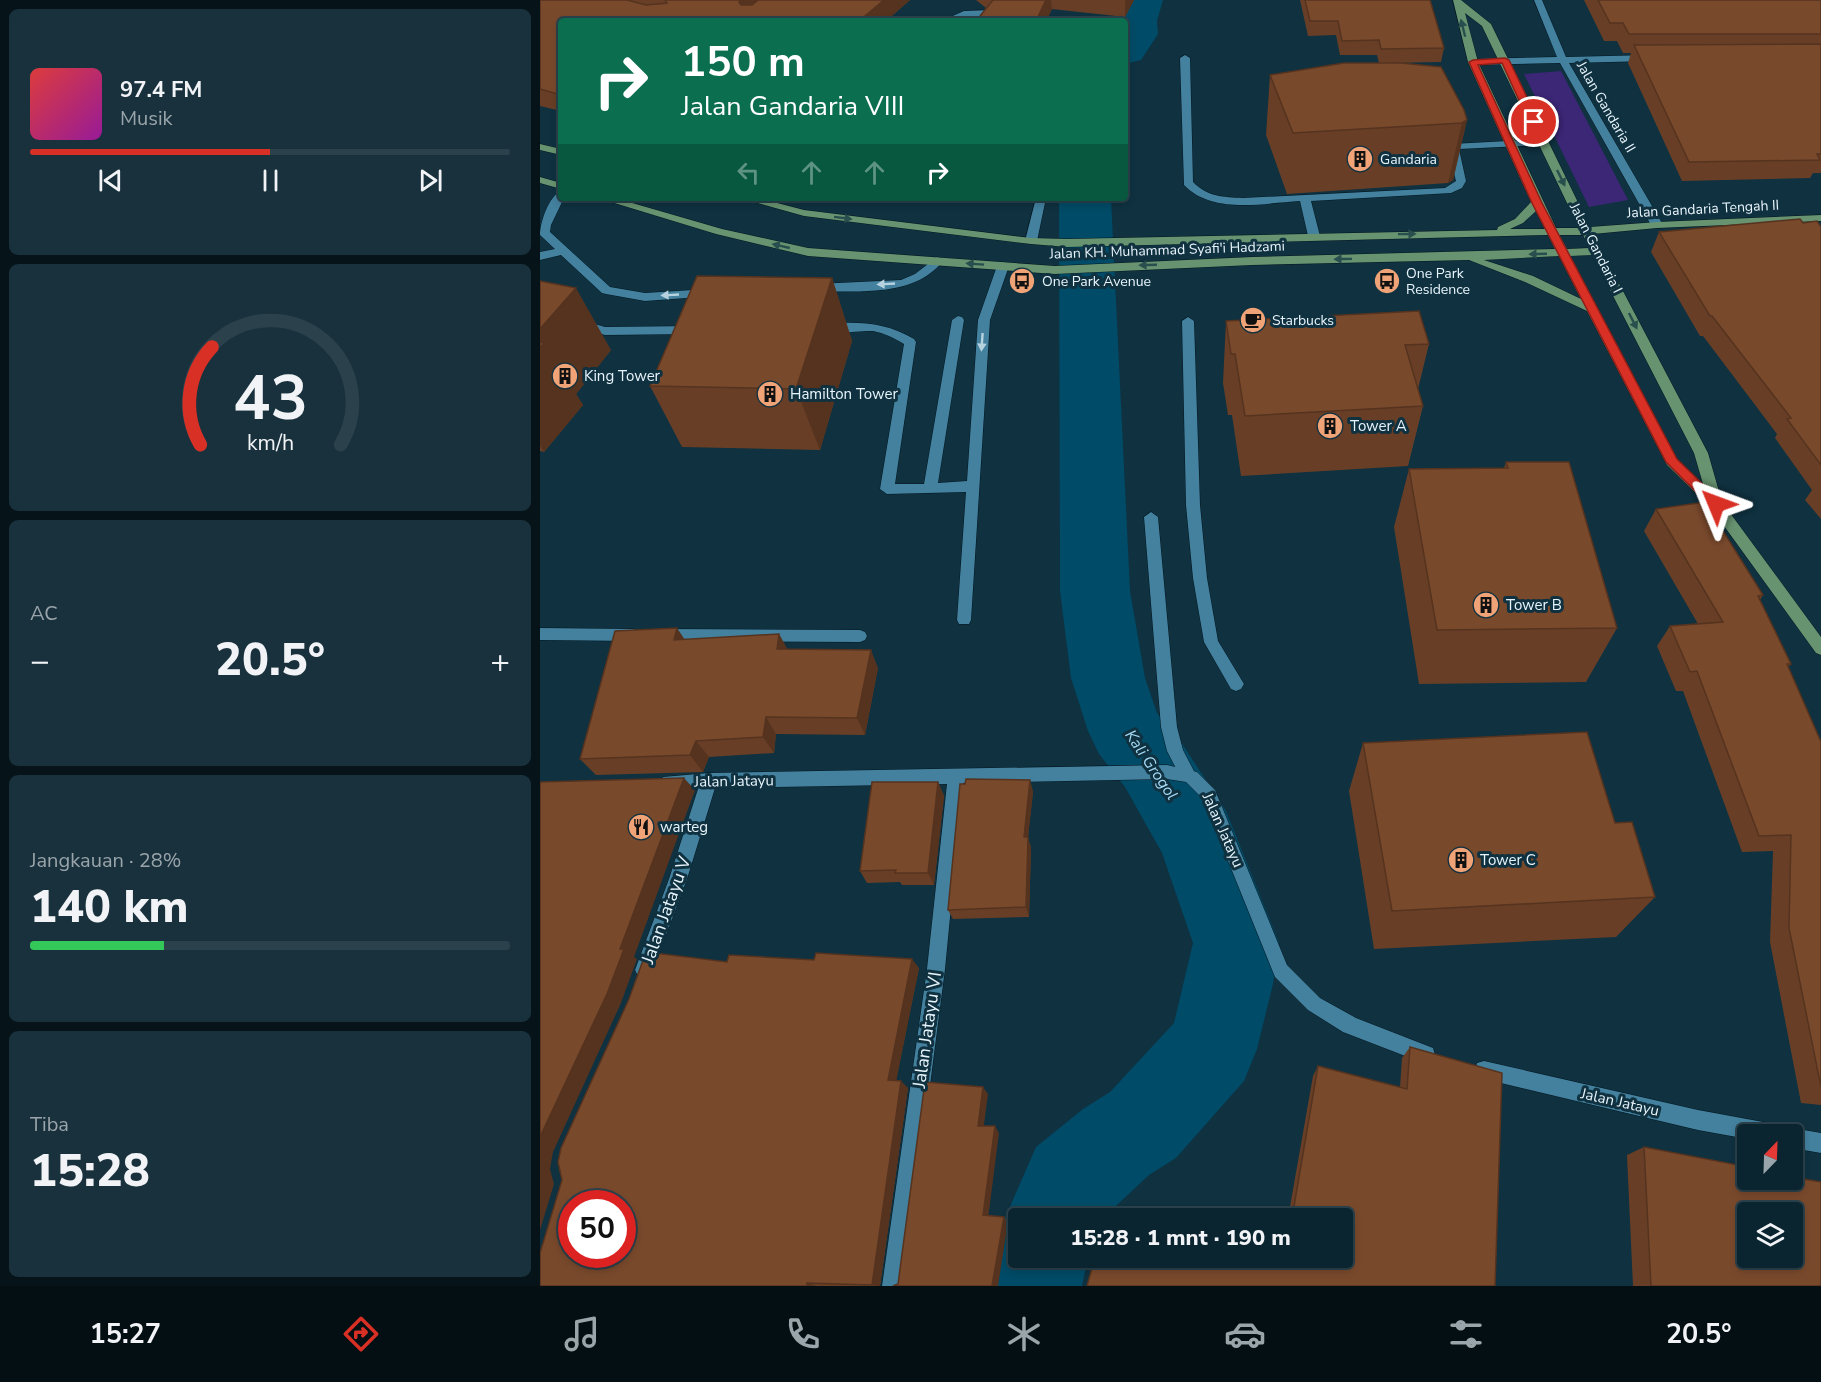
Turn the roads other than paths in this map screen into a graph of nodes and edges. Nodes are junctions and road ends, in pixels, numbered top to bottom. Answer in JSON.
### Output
{"nodes":[{"id":1,"x":1538,"y":0,"type":"edge"},
{"id":2,"x":1458,"y":2,"type":"edge"},
{"id":3,"x":991,"y":13,"type":"edge"},
{"id":4,"x":954,"y":18,"type":"edge"},
{"id":5,"x":1185,"y":58,"type":"dead end"},
{"id":6,"x":1562,"y":58,"type":"junction"},
{"id":7,"x":1659,"y":58,"type":"edge"},
{"id":8,"x":1505,"y":60,"type":"junction"},
{"id":9,"x":1473,"y":62,"type":"junction"},
{"id":10,"x":1544,"y":142,"type":"junction"},
{"id":11,"x":1510,"y":143,"type":"junction"},
{"id":12,"x":540,"y":147,"type":"edge"},
{"id":13,"x":558,"y":151,"type":"edge"},
{"id":14,"x":540,"y":180,"type":"edge"},
{"id":15,"x":558,"y":185,"type":"edge"},
{"id":16,"x":1305,"y":198,"type":"junction"},
{"id":17,"x":558,"y":199,"type":"edge"},
{"id":18,"x":613,"y":201,"type":"edge"},
{"id":19,"x":757,"y":201,"type":"edge"},
{"id":20,"x":1040,"y":201,"type":"edge"},
{"id":21,"x":1537,"y":203,"type":"junction"},
{"id":22,"x":1821,"y":218,"type":"edge"},
{"id":23,"x":1657,"y":225,"type":"junction"},
{"id":24,"x":1552,"y":231,"type":"junction"},
{"id":25,"x":1587,"y":231,"type":"junction"},
{"id":26,"x":1487,"y":232,"type":"junction"},
{"id":27,"x":1314,"y":236,"type":"junction"},
{"id":28,"x":1031,"y":241,"type":"junction"},
{"id":29,"x":561,"y":251,"type":"junction"},
{"id":30,"x":1596,"y":251,"type":"junction"},
{"id":31,"x":1564,"y":254,"type":"junction"},
{"id":32,"x":540,"y":256,"type":"edge"},
{"id":33,"x":1464,"y":257,"type":"junction"},
{"id":34,"x":937,"y":261,"type":"junction"},
{"id":35,"x":1003,"y":266,"type":"junction"},
{"id":36,"x":809,"y":288,"type":"edge"},
{"id":37,"x":727,"y":292,"type":"edge"},
{"id":38,"x":1590,"y":308,"type":"junction"},
{"id":39,"x":540,"y":312,"type":"edge"},
{"id":40,"x":958,"y":320,"type":"dead end"},
{"id":41,"x":1188,"y":321,"type":"dead end"},
{"id":42,"x":809,"y":328,"type":"edge"},
{"id":43,"x":701,"y":330,"type":"edge"},
{"id":44,"x":972,"y":486,"type":"junction"},
{"id":45,"x":930,"y":489,"type":"junction"},
{"id":46,"x":1716,"y":504,"type":"junction"},
{"id":47,"x":1151,"y":517,"type":"dead end"},
{"id":48,"x":964,"y":620,"type":"dead end"},
{"id":49,"x":540,"y":634,"type":"edge"},
{"id":50,"x":860,"y":636,"type":"dead end"},
{"id":51,"x":1821,"y":649,"type":"edge"},
{"id":52,"x":1236,"y":684,"type":"dead end"},
{"id":53,"x":1188,"y":775,"type":"junction"},
{"id":54,"x":956,"y":777,"type":"junction"},
{"id":55,"x":709,"y":780,"type":"junction"},
{"id":56,"x":652,"y":783,"type":"edge"},
{"id":57,"x":638,"y":986,"type":"edge"},
{"id":58,"x":1445,"y":1060,"type":"edge"},
{"id":59,"x":1466,"y":1065,"type":"edge"},
{"id":60,"x":1737,"y":1127,"type":"edge"},
{"id":61,"x":1803,"y":1139,"type":"edge"},
{"id":62,"x":1821,"y":1143,"type":"edge"},
{"id":63,"x":893,"y":1284,"type":"edge"}],
"edges":[{"from":1,"to":6,"type":"street","name":"Jalan Gandaria II"},
{"from":2,"to":8,"type":"main road","name":"Jalan Gandaria I"},
{"from":9,"to":2,"type":"main road","name":"Jalan Gandaria I","one_way":true},
{"from":3,"to":4,"type":"street"},
{"from":5,"to":16,"type":"street"},
{"from":6,"to":7,"type":"street"},
{"from":6,"to":8,"type":"street"},
{"from":6,"to":23,"type":"street","name":"Jalan Gandaria II"},
{"from":8,"to":9,"type":"street"},
{"from":8,"to":10,"type":"main road","name":"Jalan Gandaria I"},
{"from":9,"to":11,"type":"main road","name":"Jalan Gandaria I"},
{"from":10,"to":11,"type":"street"},
{"from":10,"to":25,"type":"main road","name":"Jalan Gandaria I","one_way":true},
{"from":11,"to":16,"type":"street"},
{"from":11,"to":21,"type":"main road","name":"Jalan Gandaria I"},
{"from":12,"to":13,"type":"main road"},
{"from":14,"to":15,"type":"main road"},
{"from":16,"to":27,"type":"street"},
{"from":17,"to":29,"type":"street"},
{"from":34,"to":18,"type":"main road","name":"Jalan KH. Muhammad Syafi'i Hadzami","one_way":true},
{"from":19,"to":28,"type":"main road","name":"Jalan KH. Muhammad Syafi'i Hadzami","one_way":true},
{"from":20,"to":28,"type":"street"},
{"from":21,"to":24,"type":"main road","name":"Jalan Gandaria I"},
{"from":21,"to":26,"type":"main road"},
{"from":22,"to":23,"type":"main road","name":"Jalan Gandaria Tengah II"},
{"from":23,"to":25,"type":"main road","name":"Jalan Gandaria Tengah II"},
{"from":24,"to":25,"type":"main road","name":"Jalan KH. Muhammad Syafi'i Hadzami"},
{"from":24,"to":26,"type":"main road","name":"Jalan KH. Muhammad Syafi'i Hadzami"},
{"from":24,"to":31,"type":"main road","name":"Jalan Gandaria I"},
{"from":25,"to":30,"type":"main road","name":"Jalan Gandaria I"},
{"from":27,"to":26,"type":"main road","name":"Jalan KH. Muhammad Syafi'i Hadzami","one_way":true},
{"from":27,"to":28,"type":"main road","name":"Jalan KH. Muhammad Syafi'i Hadzami"},
{"from":29,"to":32,"type":"street"},
{"from":37,"to":29,"type":"street","one_way":true},
{"from":30,"to":31,"type":"main road","name":"Jalan KH. Muhammad Syafi'i Hadzami"},
{"from":30,"to":46,"type":"main road","name":"Jalan Gandaria I","one_way":true},
{"from":31,"to":33,"type":"main road","name":"Jalan KH. Muhammad Syafi'i Hadzami","one_way":true},
{"from":31,"to":38,"type":"main road","name":"Jalan Gandaria I"},
{"from":33,"to":35,"type":"main road","name":"Jalan KH. Muhammad Syafi'i Hadzami","one_way":true},
{"from":33,"to":38,"type":"main road"},
{"from":35,"to":34,"type":"main road","name":"Jalan KH. Muhammad Syafi'i Hadzami","one_way":true},
{"from":34,"to":36,"type":"street","one_way":true},
{"from":35,"to":44,"type":"street","one_way":true},
{"from":38,"to":46,"type":"main road","name":"Jalan Gandaria I"},
{"from":39,"to":43,"type":"street"},
{"from":40,"to":45,"type":"street"},
{"from":41,"to":52,"type":"street"},
{"from":42,"to":45,"type":"street"},
{"from":44,"to":45,"type":"street"},
{"from":44,"to":48,"type":"street"},
{"from":46,"to":51,"type":"main road","name":"Jalan Gandaria I"},
{"from":47,"to":53,"type":"street"},
{"from":49,"to":50,"type":"street"},
{"from":53,"to":54,"type":"street","name":"Jalan Jatayu"},
{"from":53,"to":58,"type":"street","name":"Jalan Jatayu"},
{"from":54,"to":55,"type":"street","name":"Jalan Jatayu"},
{"from":54,"to":63,"type":"street","name":"Jalan Jatayu VI"},
{"from":55,"to":56,"type":"street","name":"Jalan Jatayu"},
{"from":55,"to":57,"type":"street","name":"Jalan Jatayu V"},
{"from":59,"to":60,"type":"street","name":"Jalan Jatayu"},
{"from":61,"to":62,"type":"street"}]}
